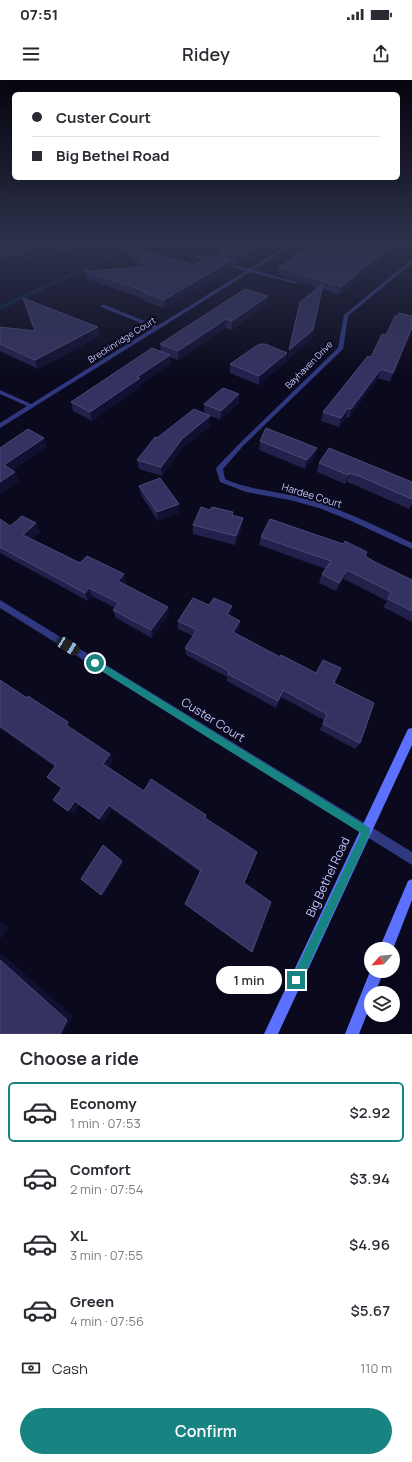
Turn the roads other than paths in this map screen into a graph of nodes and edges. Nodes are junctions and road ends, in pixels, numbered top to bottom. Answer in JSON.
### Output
{"nodes":[{"id":1,"x":222,"y":288,"type":"edge"},
{"id":2,"x":380,"y":288,"type":"edge"},
{"id":3,"x":102,"y":306,"type":"dead end"},
{"id":4,"x":157,"y":328,"type":"junction"},
{"id":5,"x":0,"y":392,"type":"edge"},
{"id":6,"x":31,"y":406,"type":"junction"},
{"id":7,"x":0,"y":426,"type":"edge"},
{"id":8,"x":241,"y":445,"type":"joint"},
{"id":9,"x":412,"y":546,"type":"edge"},
{"id":10,"x":0,"y":604,"type":"edge"},
{"id":11,"x":412,"y":733,"type":"edge"},
{"id":12,"x":367,"y":831,"type":"junction"},
{"id":13,"x":412,"y":859,"type":"edge"},
{"id":14,"x":412,"y":885,"type":"edge"},
{"id":15,"x":389,"y":942,"type":"edge"},
{"id":16,"x":374,"y":978,"type":"edge"},
{"id":17,"x":271,"y":1034,"type":"edge"},
{"id":18,"x":352,"y":1034,"type":"edge"}],
"edges":[{"from":1,"to":4,"type":"street","name":"Breckinridge Court"},
{"from":2,"to":8,"type":"street","name":"Bayhaven Drive"},
{"from":3,"to":4,"type":"street"},
{"from":4,"to":6,"type":"street","name":"Breckinridge Court"},
{"from":5,"to":6,"type":"street"},
{"from":6,"to":7,"type":"street","name":"Breckinridge Court"},
{"from":8,"to":9,"type":"street","name":"Hardee Court"},
{"from":10,"to":12,"type":"street","name":"Custer Court"},
{"from":11,"to":12,"type":"main road","name":"Big Bethel Road"},
{"from":12,"to":13,"type":"street","name":"Custer Court"},
{"from":12,"to":17,"type":"main road","name":"Big Bethel Road"},
{"from":14,"to":15,"type":"main road"},
{"from":16,"to":18,"type":"main road"}]}
